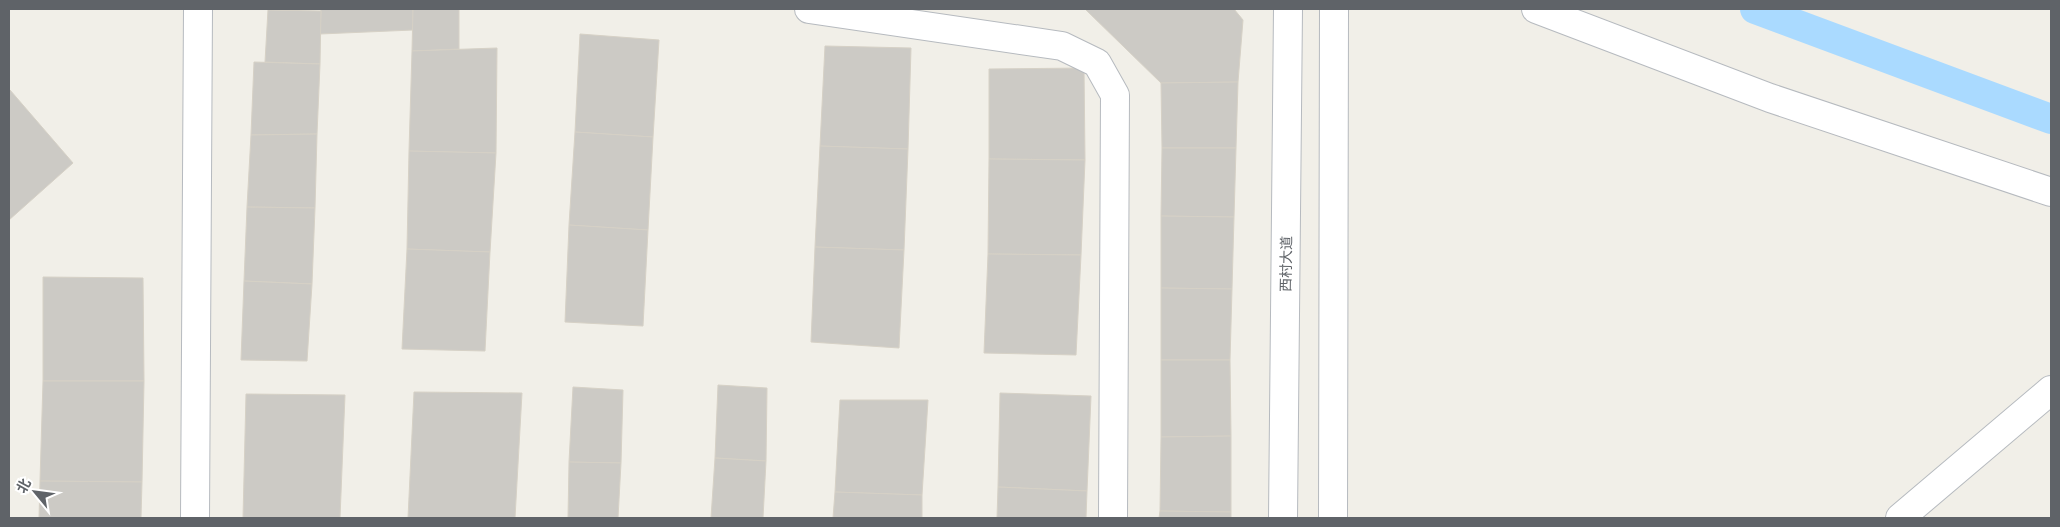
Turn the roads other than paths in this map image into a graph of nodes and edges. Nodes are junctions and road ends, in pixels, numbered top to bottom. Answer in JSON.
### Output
{"nodes":[{"id":1,"x":198,"y":9,"type":"edge"},
{"id":2,"x":809,"y":9,"type":"edge"},
{"id":3,"x":1288,"y":9,"type":"edge"},
{"id":4,"x":1334,"y":9,"type":"edge"},
{"id":5,"x":1536,"y":9,"type":"edge"},
{"id":6,"x":2051,"y":192,"type":"edge"},
{"id":7,"x":2051,"y":390,"type":"edge"},
{"id":8,"x":195,"y":518,"type":"edge"},
{"id":9,"x":1113,"y":518,"type":"edge"},
{"id":10,"x":1283,"y":518,"type":"edge"},
{"id":11,"x":1334,"y":518,"type":"edge"},
{"id":12,"x":1900,"y":518,"type":"edge"}],
"edges":[{"from":1,"to":8,"type":"street"},
{"from":2,"to":9,"type":"street"},
{"from":3,"to":10,"type":"street","name":"西村大道"},
{"from":4,"to":11,"type":"street"},
{"from":5,"to":6,"type":"street"},
{"from":7,"to":12,"type":"street"}]}
